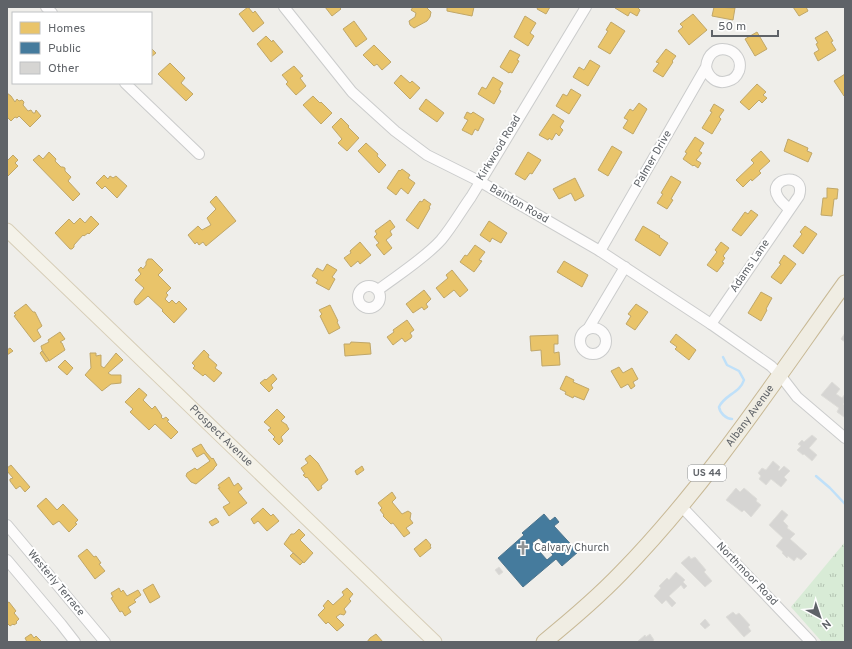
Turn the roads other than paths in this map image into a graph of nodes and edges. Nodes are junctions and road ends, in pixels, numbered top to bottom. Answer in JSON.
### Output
{"nodes":[{"id":1,"x":284,"y":7,"type":"edge"},
{"id":2,"x":586,"y":7,"type":"edge"},
{"id":3,"x":706,"y":67,"type":"dead end"},
{"id":4,"x":126,"y":84,"type":"edge"},
{"id":5,"x":199,"y":154,"type":"dead end"},
{"id":6,"x":479,"y":181,"type":"junction"},
{"id":7,"x":789,"y":209,"type":"dead end"},
{"id":8,"x":7,"y":230,"type":"edge"},
{"id":9,"x":600,"y":251,"type":"junction"},
{"id":10,"x":625,"y":267,"type":"junction"},
{"id":11,"x":845,"y":283,"type":"edge"},
{"id":12,"x":378,"y":290,"type":"dead end"},
{"id":13,"x":711,"y":324,"type":"junction"},
{"id":14,"x":588,"y":329,"type":"dead end"},
{"id":15,"x":780,"y":375,"type":"junction"},
{"id":16,"x":845,"y":438,"type":"edge"},
{"id":17,"x":681,"y":506,"type":"junction"},
{"id":18,"x":7,"y":525,"type":"edge"},
{"id":19,"x":7,"y":560,"type":"edge"},
{"id":20,"x":76,"y":642,"type":"edge"},
{"id":21,"x":105,"y":642,"type":"edge"},
{"id":22,"x":435,"y":642,"type":"edge"},
{"id":23,"x":544,"y":642,"type":"edge"},
{"id":24,"x":812,"y":642,"type":"edge"}],
"edges":[{"from":1,"to":6,"type":"street","name":"Bainton Road"},
{"from":2,"to":6,"type":"street","name":"Kirkwood Road"},
{"from":3,"to":9,"type":"street","name":"Palmer Drive"},
{"from":4,"to":5,"type":"street"},
{"from":6,"to":9,"type":"street","name":"Bainton Road"},
{"from":6,"to":12,"type":"street","name":"Kirkwood Road"},
{"from":7,"to":13,"type":"street","name":"Adams Lane"},
{"from":8,"to":22,"type":"main road","name":"Prospect Avenue"},
{"from":9,"to":10,"type":"street","name":"Bainton Road"},
{"from":10,"to":13,"type":"street","name":"Bainton Road"},
{"from":10,"to":14,"type":"street"},
{"from":11,"to":15,"type":"highway","name":"Albany Avenue","number":"US 44"},
{"from":13,"to":15,"type":"street","name":"Bainton Road"},
{"from":15,"to":16,"type":"street","name":"Bainton Road"},
{"from":15,"to":17,"type":"highway","name":"Albany Avenue","number":"US 44"},
{"from":17,"to":23,"type":"highway","name":"Albany Avenue","number":"US 44"},
{"from":17,"to":24,"type":"street","name":"Northmoor Road"},
{"from":18,"to":21,"type":"street","name":"Westerly Terrace"},
{"from":19,"to":20,"type":"street","name":"Westerly Terrace"}]}
